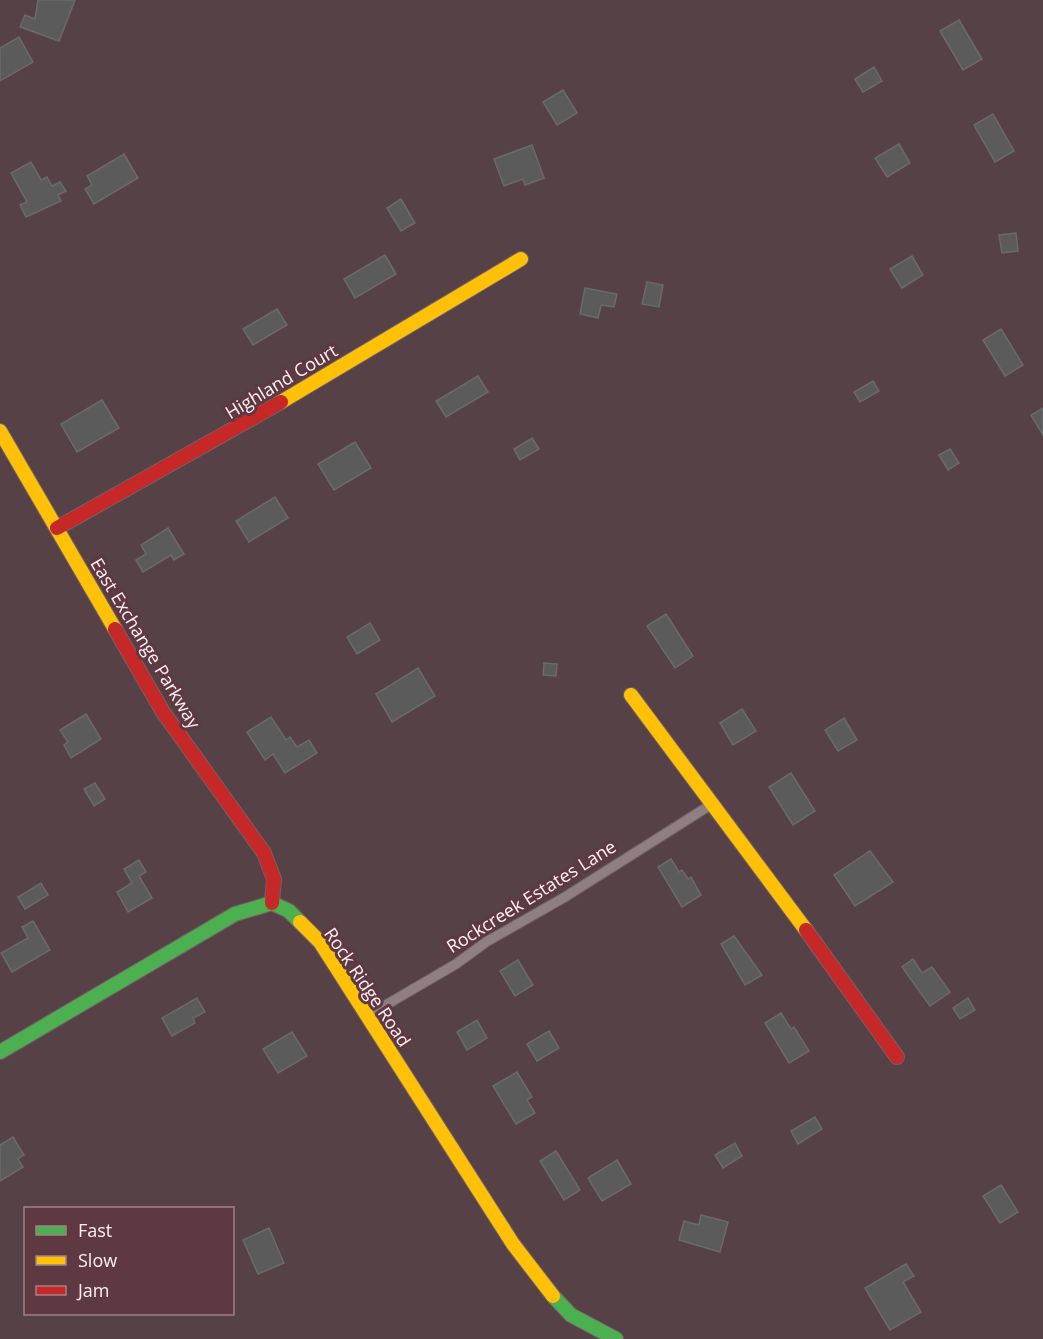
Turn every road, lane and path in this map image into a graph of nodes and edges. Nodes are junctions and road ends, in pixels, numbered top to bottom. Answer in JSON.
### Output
{"nodes":[{"id":1,"x":520,"y":259,"type":"dead end"},
{"id":2,"x":0,"y":431,"type":"edge"},
{"id":3,"x":57,"y":528,"type":"junction"},
{"id":4,"x":631,"y":695,"type":"dead end"},
{"id":5,"x":712,"y":804,"type":"junction"},
{"id":6,"x":272,"y":903,"type":"junction"},
{"id":7,"x":367,"y":1016,"type":"junction"},
{"id":8,"x":0,"y":1052,"type":"edge"},
{"id":9,"x":897,"y":1057,"type":"dead end"},
{"id":10,"x":616,"y":1339,"type":"edge"}],
"edges":[{"from":1,"to":3,"type":"street","name":"Highland Court"},
{"from":2,"to":3,"type":"street","name":"East Exchange Parkway"},
{"from":3,"to":6,"type":"street","name":"East Exchange Parkway"},
{"from":4,"to":5,"type":"street"},
{"from":5,"to":7,"type":"street","name":"Rockcreek Estates Lane"},
{"from":5,"to":9,"type":"street"},
{"from":6,"to":7,"type":"street","name":"Rock Ridge Road"},
{"from":6,"to":8,"type":"street"},
{"from":7,"to":10,"type":"street","name":"Rock Ridge Road"}]}
